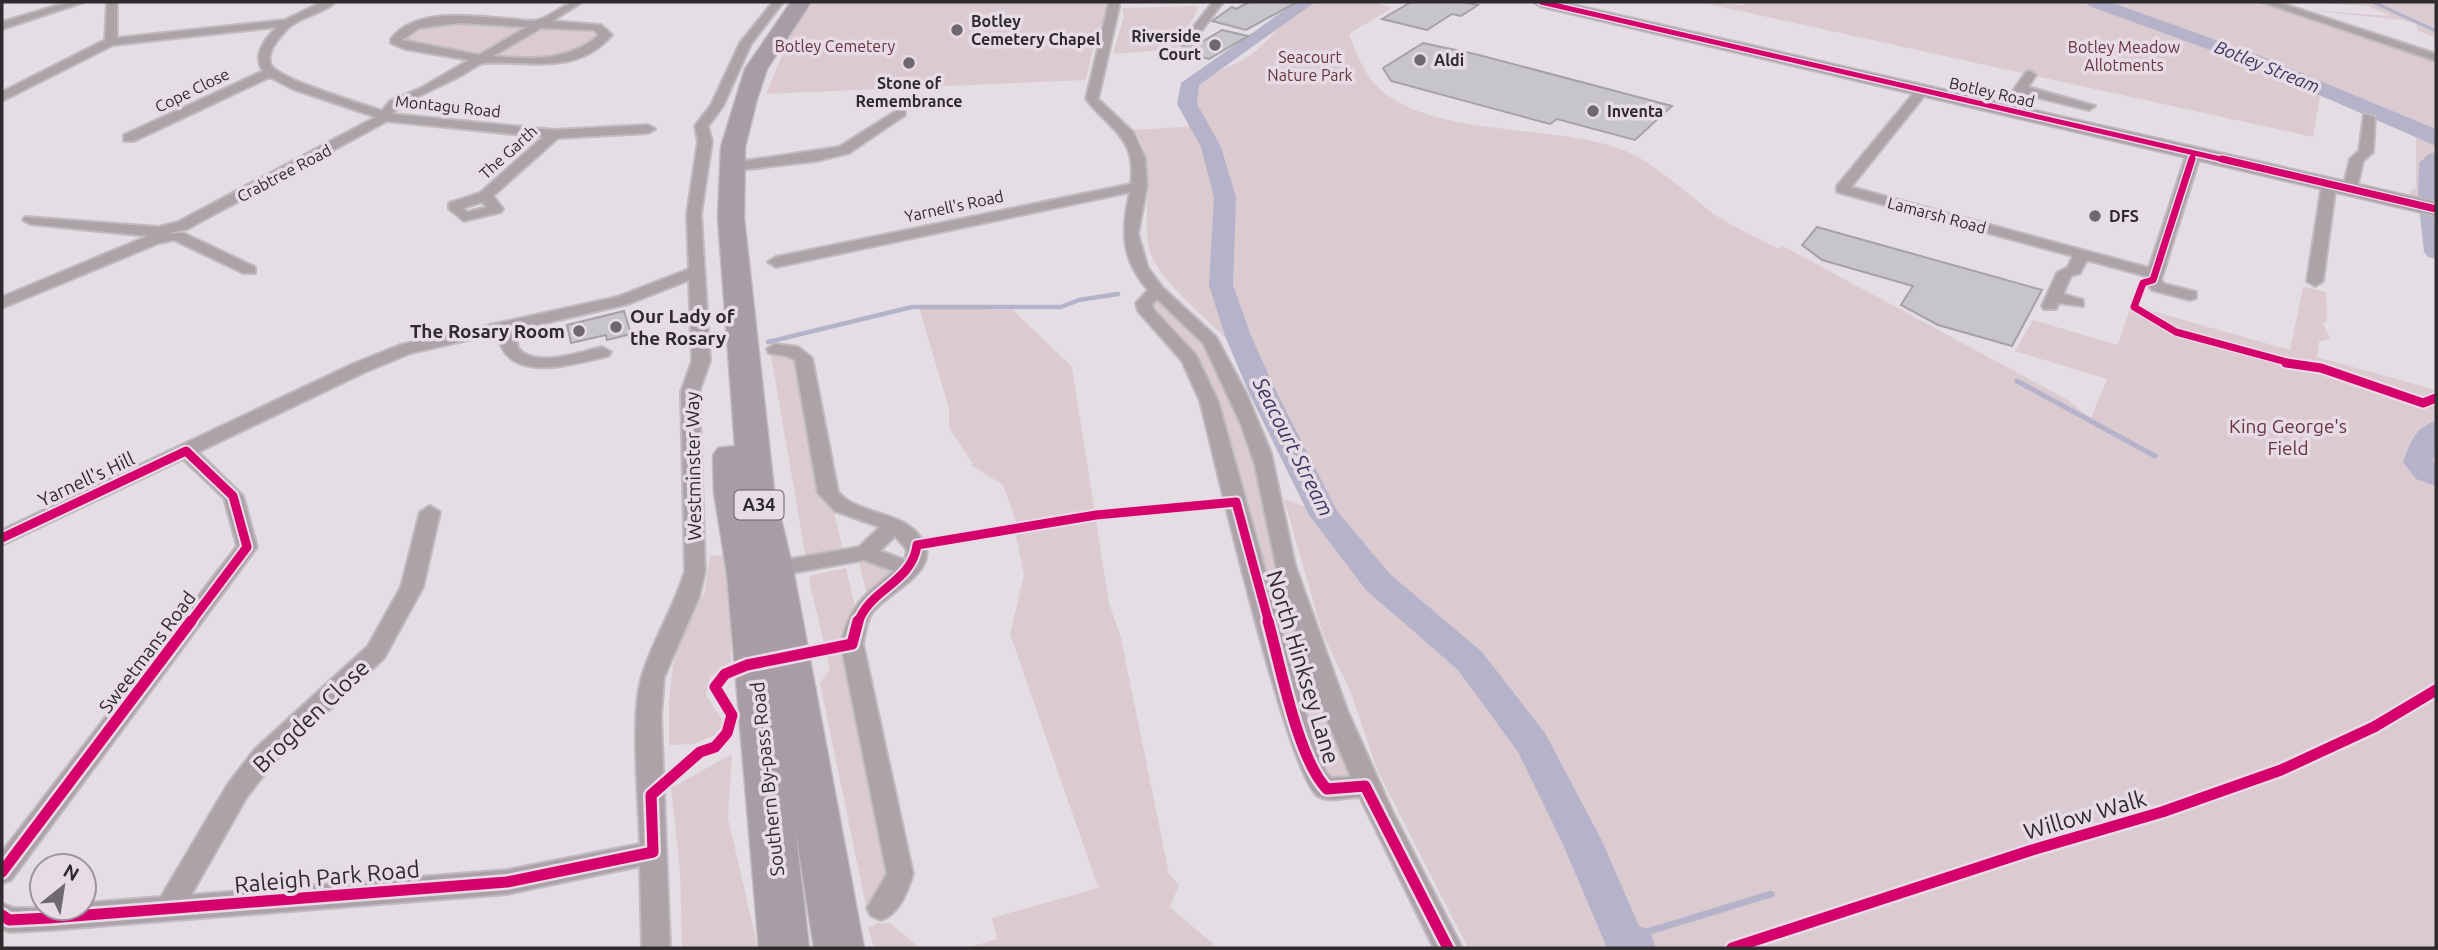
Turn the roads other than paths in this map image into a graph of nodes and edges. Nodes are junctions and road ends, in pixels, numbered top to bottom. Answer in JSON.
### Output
{"nodes":[{"id":1,"x":79,"y":2,"type":"edge"},
{"id":2,"x":112,"y":2,"type":"edge"},
{"id":3,"x":330,"y":2,"type":"edge"},
{"id":4,"x":577,"y":2,"type":"edge"},
{"id":5,"x":778,"y":2,"type":"edge"},
{"id":6,"x":789,"y":2,"type":"edge"},
{"id":7,"x":801,"y":2,"type":"edge"},
{"id":8,"x":1114,"y":2,"type":"edge"},
{"id":9,"x":1218,"y":2,"type":"edge"},
{"id":10,"x":1541,"y":2,"type":"edge"},
{"id":11,"x":2267,"y":2,"type":"edge"},
{"id":12,"x":287,"y":23,"type":"junction"},
{"id":13,"x":539,"y":23,"type":"junction"},
{"id":14,"x":2,"y":26,"type":"edge"},
{"id":15,"x":111,"y":43,"type":"junction"},
{"id":16,"x":1186,"y":44,"type":"dead end"},
{"id":17,"x":482,"y":57,"type":"junction"},
{"id":18,"x":2436,"y":58,"type":"edge"},
{"id":19,"x":270,"y":72,"type":"junction"},
{"id":20,"x":2030,"y":75,"type":"dead end"},
{"id":21,"x":2020,"y":89,"type":"junction"},
{"id":22,"x":1922,"y":91,"type":"junction"},
{"id":23,"x":2,"y":97,"type":"edge"},
{"id":24,"x":2089,"y":106,"type":"dead end"},
{"id":25,"x":2006,"y":110,"type":"junction"},
{"id":26,"x":901,"y":111,"type":"dead end"},
{"id":27,"x":383,"y":116,"type":"junction"},
{"id":28,"x":2370,"y":117,"type":"dead end"},
{"id":29,"x":648,"y":129,"type":"dead end"},
{"id":30,"x":554,"y":134,"type":"junction"},
{"id":31,"x":129,"y":138,"type":"dead end"},
{"id":32,"x":2194,"y":153,"type":"junction"},
{"id":33,"x":731,"y":167,"type":"junction"},
{"id":34,"x":1140,"y":186,"type":"junction"},
{"id":35,"x":2340,"y":186,"type":"junction"},
{"id":36,"x":485,"y":196,"type":"dead end"},
{"id":37,"x":2436,"y":209,"type":"edge"},
{"id":38,"x":30,"y":220,"type":"dead end"},
{"id":39,"x":180,"y":231,"type":"junction"},
{"id":40,"x":158,"y":235,"type":"junction"},
{"id":41,"x":2082,"y":254,"type":"junction"},
{"id":42,"x":776,"y":262,"type":"dead end"},
{"id":43,"x":249,"y":270,"type":"dead end"},
{"id":44,"x":699,"y":271,"type":"junction"},
{"id":45,"x":2155,"y":274,"type":"junction"},
{"id":46,"x":2315,"y":281,"type":"dead end"},
{"id":47,"x":1156,"y":290,"type":"junction"},
{"id":48,"x":2190,"y":295,"type":"dead end"},
{"id":49,"x":2,"y":303,"type":"edge"},
{"id":50,"x":2077,"y":303,"type":"dead end"},
{"id":51,"x":506,"y":327,"type":"junction"},
{"id":52,"x":775,"y":349,"type":"dead end"},
{"id":53,"x":602,"y":352,"type":"dead end"},
{"id":54,"x":186,"y":451,"type":"junction"},
{"id":55,"x":430,"y":512,"type":"dead end"},
{"id":56,"x":894,"y":525,"type":"junction"},
{"id":57,"x":2,"y":538,"type":"edge"},
{"id":58,"x":865,"y":553,"type":"junction"},
{"id":59,"x":774,"y":569,"type":"junction"},
{"id":60,"x":909,"y":569,"type":"junction"},
{"id":61,"x":1365,"y":786,"type":"junction"},
{"id":62,"x":653,"y":852,"type":"junction"},
{"id":63,"x":2,"y":872,"type":"edge"},
{"id":64,"x":881,"y":908,"type":"dead end"},
{"id":65,"x":169,"y":909,"type":"junction"},
{"id":66,"x":2,"y":915,"type":"edge"},
{"id":67,"x":656,"y":948,"type":"edge"},
{"id":68,"x":783,"y":948,"type":"edge"},
{"id":69,"x":839,"y":948,"type":"edge"},
{"id":70,"x":1448,"y":948,"type":"edge"}],
"edges":[{"from":1,"to":14,"type":"street"},
{"from":2,"to":15,"type":"street"},
{"from":3,"to":12,"type":"street"},
{"from":4,"to":13,"type":"street","name":"Crabtree Road"},
{"from":5,"to":44,"type":"street","name":"Westminster Way"},
{"from":6,"to":68,"type":"highway","name":"Southern By-pass Road","number":"A34"},
{"from":7,"to":33,"type":"highway","name":"Southern By-pass Road","number":"A34"},
{"from":8,"to":34,"type":"street","name":"North Hinksey Lane"},
{"from":9,"to":16,"type":"street"},
{"from":10,"to":22,"type":"main road","name":"Botley Road"},
{"from":11,"to":18,"type":"street"},
{"from":12,"to":15,"type":"street"},
{"from":12,"to":19,"type":"street"},
{"from":13,"to":17,"type":"street","name":"Crabtree Road"},
{"from":13,"to":17,"type":"street"},
{"from":13,"to":17,"type":"street"},
{"from":15,"to":23,"type":"street"},
{"from":17,"to":27,"type":"street","name":"Crabtree Road"},
{"from":19,"to":27,"type":"street","name":"Montagu Road"},
{"from":19,"to":31,"type":"street","name":"Cope Close"},
{"from":20,"to":21,"type":"street"},
{"from":21,"to":24,"type":"street"},
{"from":21,"to":25,"type":"street"},
{"from":22,"to":25,"type":"main road","name":"Botley Road"},
{"from":22,"to":41,"type":"street","name":"Lamarsh Road"},
{"from":25,"to":32,"type":"main road","name":"Botley Road"},
{"from":26,"to":33,"type":"street"},
{"from":27,"to":30,"type":"street","name":"Montagu Road"},
{"from":27,"to":39,"type":"street","name":"Crabtree Road"},
{"from":28,"to":35,"type":"street"},
{"from":29,"to":30,"type":"street","name":"Montagu Road"},
{"from":30,"to":36,"type":"street","name":"The Garth"},
{"from":32,"to":35,"type":"main road","name":"Botley Road"},
{"from":32,"to":45,"type":"street"},
{"from":33,"to":59,"type":"highway","name":"Southern By-pass Road","number":"A34"},
{"from":34,"to":42,"type":"street","name":"Yarnell's Road"},
{"from":34,"to":47,"type":"street","name":"North Hinksey Lane"},
{"from":35,"to":37,"type":"main road","name":"Botley Road"},
{"from":35,"to":46,"type":"street"},
{"from":38,"to":40,"type":"street"},
{"from":39,"to":40,"type":"street"},
{"from":39,"to":43,"type":"street"},
{"from":40,"to":49,"type":"street"},
{"from":41,"to":45,"type":"street","name":"Lamarsh Road"},
{"from":41,"to":50,"type":"street"},
{"from":44,"to":51,"type":"street","name":"Yarnell's Hill"},
{"from":44,"to":62,"type":"street","name":"Westminster Way"},
{"from":45,"to":48,"type":"street","name":"Lamarsh Road"},
{"from":47,"to":61,"type":"street","name":"North Hinksey Lane"},
{"from":47,"to":61,"type":"street","name":"North Hinksey Lane"},
{"from":51,"to":53,"type":"street"},
{"from":51,"to":54,"type":"street","name":"Yarnell's Hill"},
{"from":52,"to":56,"type":"street"},
{"from":54,"to":57,"type":"street","name":"Yarnell's Hill"},
{"from":54,"to":63,"type":"street","name":"Sweetmans Road"},
{"from":55,"to":65,"type":"street","name":"Brogden Close"},
{"from":56,"to":58,"type":"street"},
{"from":56,"to":60,"type":"street"},
{"from":58,"to":59,"type":"street"},
{"from":58,"to":60,"type":"street"},
{"from":59,"to":69,"type":"highway","name":"Southern By-pass Road","number":"A34"},
{"from":60,"to":64,"type":"street"},
{"from":61,"to":70,"type":"street","name":"North Hinksey Lane"},
{"from":62,"to":65,"type":"street","name":"Raleigh Park Road"},
{"from":62,"to":67,"type":"street","name":"Westminster Way"},
{"from":65,"to":66,"type":"street","name":"Raleigh Park Road"}]}
